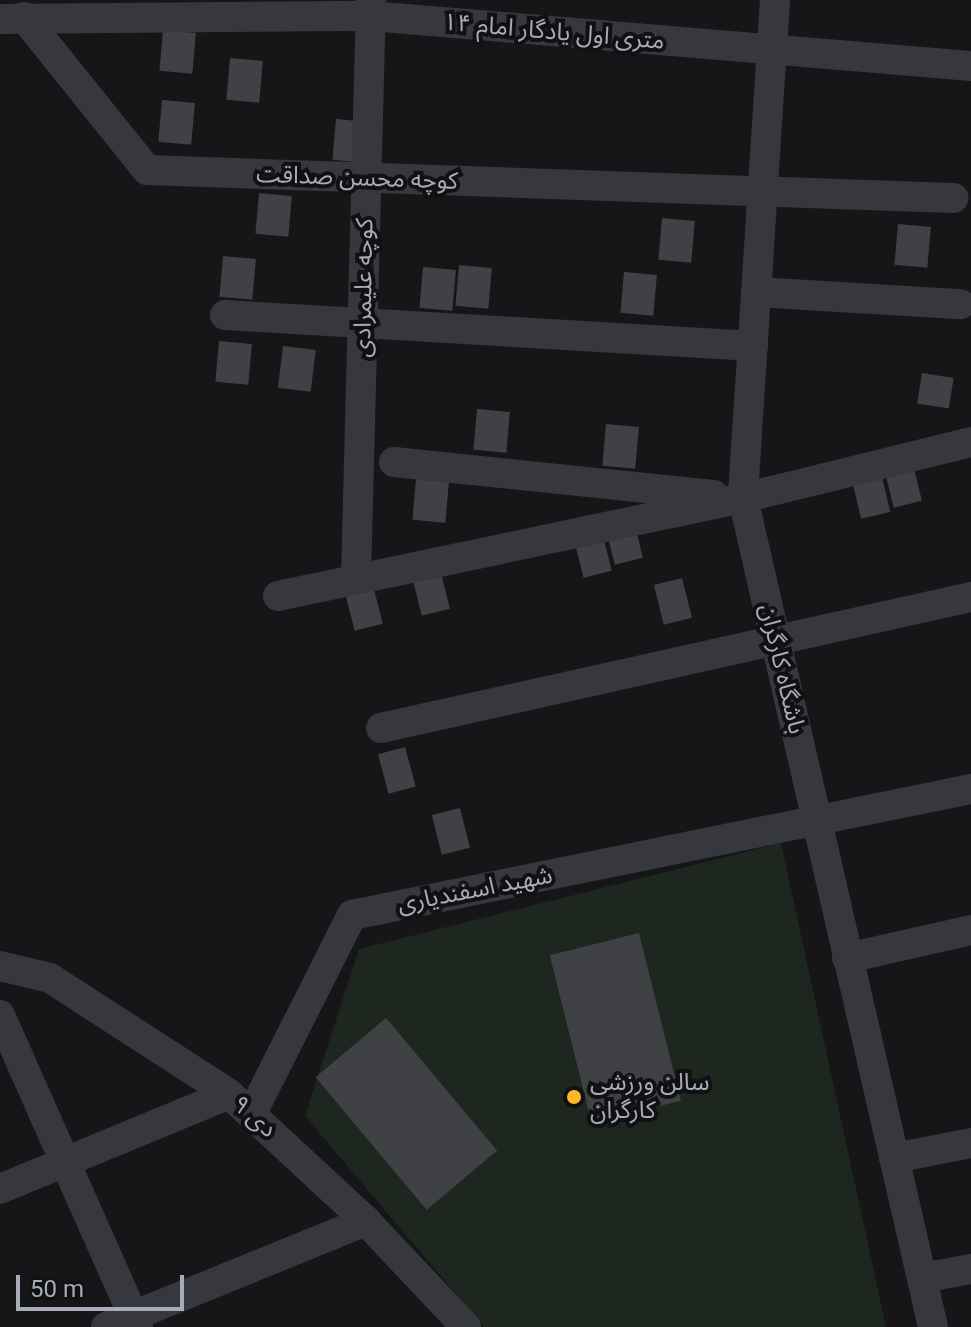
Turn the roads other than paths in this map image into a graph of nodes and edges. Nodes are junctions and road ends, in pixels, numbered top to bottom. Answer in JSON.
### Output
{"nodes":[{"id":1,"x":775,"y":0,"type":"edge"},
{"id":2,"x":371,"y":8,"type":"edge"},
{"id":3,"x":12,"y":18,"type":"edge"},
{"id":4,"x":772,"y":51,"type":"junction"},
{"id":5,"x":971,"y":66,"type":"edge"},
{"id":6,"x":367,"y":179,"type":"junction"},
{"id":7,"x":763,"y":193,"type":"junction"},
{"id":8,"x":954,"y":198,"type":"dead end"},
{"id":9,"x":756,"y":292,"type":"junction"},
{"id":10,"x":961,"y":304,"type":"dead end"},
{"id":11,"x":225,"y":315,"type":"dead end"},
{"id":12,"x":363,"y":325,"type":"junction"},
{"id":13,"x":753,"y":346,"type":"junction"},
{"id":14,"x":971,"y":442,"type":"edge"},
{"id":15,"x":394,"y":462,"type":"dead end"},
{"id":16,"x":743,"y":498,"type":"junction"},
{"id":17,"x":356,"y":577,"type":"junction"},
{"id":18,"x":278,"y":596,"type":"dead end"},
{"id":19,"x":971,"y":597,"type":"edge"},
{"id":20,"x":776,"y":644,"type":"junction"},
{"id":21,"x":381,"y":728,"type":"dead end"},
{"id":22,"x":971,"y":789,"type":"edge"},
{"id":23,"x":816,"y":822,"type":"junction"},
{"id":24,"x":971,"y":930,"type":"edge"},
{"id":25,"x":847,"y":958,"type":"junction"},
{"id":26,"x":0,"y":966,"type":"edge"},
{"id":27,"x":50,"y":978,"type":"junction"},
{"id":28,"x":0,"y":1003,"type":"edge"},
{"id":29,"x":0,"y":1015,"type":"edge"},
{"id":30,"x":229,"y":1094,"type":"junction"},
{"id":31,"x":252,"y":1113,"type":"junction"},
{"id":32,"x":971,"y":1143,"type":"edge"},
{"id":33,"x":894,"y":1158,"type":"junction"},
{"id":34,"x":62,"y":1159,"type":"junction"},
{"id":35,"x":0,"y":1189,"type":"edge"},
{"id":36,"x":366,"y":1221,"type":"junction"},
{"id":37,"x":971,"y":1269,"type":"edge"},
{"id":38,"x":922,"y":1278,"type":"junction"},
{"id":39,"x":126,"y":1323,"type":"edge"},
{"id":40,"x":466,"y":1327,"type":"edge"},
{"id":41,"x":933,"y":1327,"type":"edge"}],
"edges":[{"from":1,"to":4,"type":"street","name":"باشگاه کارگران"},
{"from":2,"to":3,"type":"street","name":"۱۴ متری اول یادگار امام"},
{"from":2,"to":4,"type":"street","name":"۱۴ متری اول یادگار امام"},
{"from":2,"to":6,"type":"street","name":"کوچه علیمرادی"},
{"from":3,"to":6,"type":"street","name":"کوچه محسن صداقت"},
{"from":4,"to":5,"type":"street","name":"۱۴ متری اول یادگار امام"},
{"from":4,"to":7,"type":"street","name":"باشگاه کارگران"},
{"from":6,"to":7,"type":"street","name":"کوچه محسن صداقت"},
{"from":6,"to":12,"type":"street","name":"کوچه علیمرادی"},
{"from":7,"to":8,"type":"street","name":"کوچه محسن صداقت"},
{"from":7,"to":9,"type":"street","name":"باشگاه کارگران"},
{"from":9,"to":10,"type":"street"},
{"from":9,"to":13,"type":"street","name":"باشگاه کارگران"},
{"from":11,"to":12,"type":"street"},
{"from":12,"to":13,"type":"street"},
{"from":12,"to":17,"type":"street","name":"کوچه علیمرادی"},
{"from":13,"to":16,"type":"street","name":"باشگاه کارگران"},
{"from":14,"to":16,"type":"street"},
{"from":15,"to":16,"type":"street"},
{"from":16,"to":17,"type":"street"},
{"from":16,"to":20,"type":"street","name":"باشگاه کارگران"},
{"from":17,"to":18,"type":"street"},
{"from":19,"to":20,"type":"street"},
{"from":20,"to":21,"type":"street"},
{"from":20,"to":23,"type":"street","name":"باشگاه کارگران"},
{"from":22,"to":23,"type":"street"},
{"from":23,"to":25,"type":"street","name":"باشگاه کارگران"},
{"from":23,"to":31,"type":"street","name":"شهید اسفندیاری"},
{"from":24,"to":25,"type":"street"},
{"from":25,"to":33,"type":"street","name":"باشگاه کارگران"},
{"from":26,"to":27,"type":"street","name":"۹ دی"},
{"from":27,"to":28,"type":"street"},
{"from":27,"to":30,"type":"street","name":"۹ دی"},
{"from":29,"to":34,"type":"street"},
{"from":30,"to":31,"type":"street","name":"۹ دی"},
{"from":30,"to":34,"type":"street"},
{"from":31,"to":36,"type":"street","name":"۹ دی"},
{"from":32,"to":33,"type":"street"},
{"from":33,"to":38,"type":"street","name":"باشگاه کارگران"},
{"from":34,"to":35,"type":"street"},
{"from":34,"to":39,"type":"street"},
{"from":36,"to":39,"type":"street"},
{"from":36,"to":40,"type":"street","name":"۹ دی"},
{"from":37,"to":38,"type":"street"},
{"from":38,"to":41,"type":"street","name":"باشگاه کارگران"}]}
